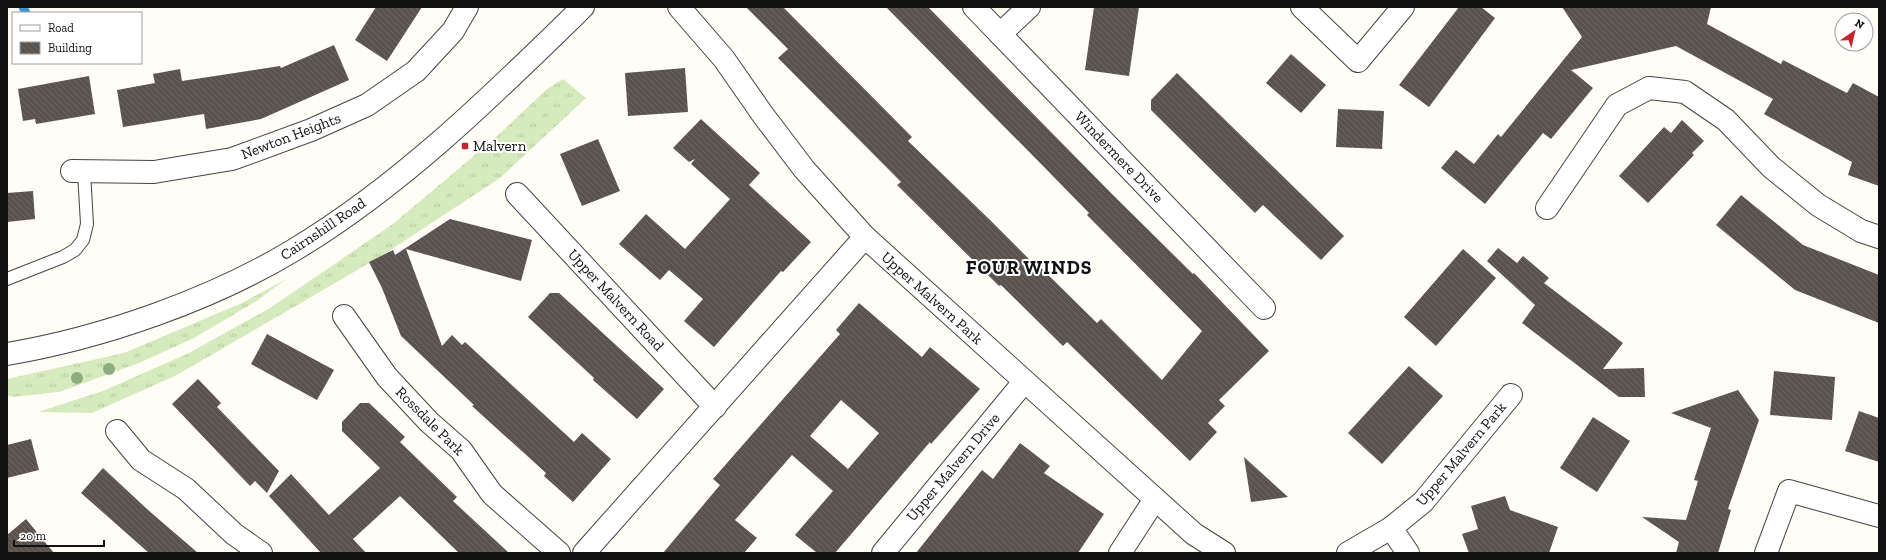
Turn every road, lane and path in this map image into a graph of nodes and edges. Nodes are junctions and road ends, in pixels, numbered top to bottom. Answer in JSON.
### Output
{"nodes":[{"id":1,"x":467,"y":7,"type":"edge"},
{"id":2,"x":583,"y":7,"type":"edge"},
{"id":3,"x":678,"y":7,"type":"edge"},
{"id":4,"x":974,"y":7,"type":"edge"},
{"id":5,"x":1029,"y":7,"type":"edge"},
{"id":6,"x":1302,"y":7,"type":"edge"},
{"id":7,"x":1403,"y":7,"type":"edge"},
{"id":8,"x":1000,"y":34,"type":"junction"},
{"id":9,"x":78,"y":171,"type":"joint"},
{"id":10,"x":517,"y":194,"type":"dead end"},
{"id":11,"x":1547,"y":208,"type":"dead end"},
{"id":12,"x":864,"y":237,"type":"junction"},
{"id":13,"x":1879,"y":237,"type":"edge"},
{"id":14,"x":7,"y":279,"type":"edge"},
{"id":15,"x":1264,"y":308,"type":"dead end"},
{"id":16,"x":344,"y":316,"type":"dead end"},
{"id":17,"x":7,"y":354,"type":"edge"},
{"id":18,"x":1024,"y":382,"type":"junction"},
{"id":19,"x":1511,"y":395,"type":"dead end"},
{"id":20,"x":715,"y":407,"type":"junction"},
{"id":21,"x":117,"y":431,"type":"dead end"},
{"id":22,"x":1155,"y":499,"type":"junction"},
{"id":23,"x":1879,"y":516,"type":"edge"},
{"id":24,"x":1391,"y":528,"type":"junction"},
{"id":25,"x":261,"y":553,"type":"edge"},
{"id":26,"x":559,"y":553,"type":"edge"},
{"id":27,"x":584,"y":553,"type":"edge"},
{"id":28,"x":883,"y":553,"type":"edge"},
{"id":29,"x":1120,"y":553,"type":"edge"},
{"id":30,"x":1224,"y":553,"type":"edge"},
{"id":31,"x":1348,"y":553,"type":"edge"},
{"id":32,"x":1408,"y":553,"type":"edge"},
{"id":33,"x":1766,"y":553,"type":"edge"}],
"edges":[{"from":1,"to":9,"type":"street","name":"Newton Heights"},
{"from":2,"to":17,"type":"street","name":"Cairnshill Road"},
{"from":3,"to":12,"type":"street","name":"Upper Malvern Park"},
{"from":4,"to":8,"type":"street","name":"Windermere Drive"},
{"from":5,"to":8,"type":"street"},
{"from":6,"to":7,"type":"street"},
{"from":8,"to":15,"type":"street","name":"Windermere Drive"},
{"from":9,"to":14,"type":"lane"},
{"from":10,"to":20,"type":"street","name":"Upper Malvern Road"},
{"from":11,"to":13,"type":"street"},
{"from":12,"to":18,"type":"street","name":"Upper Malvern Park"},
{"from":12,"to":20,"type":"street"},
{"from":16,"to":26,"type":"street","name":"Rossdale Park"},
{"from":18,"to":22,"type":"street","name":"Upper Malvern Park"},
{"from":18,"to":28,"type":"street","name":"Upper Malvern Drive"},
{"from":19,"to":24,"type":"street","name":"Upper Malvern Park"},
{"from":20,"to":27,"type":"street"},
{"from":21,"to":25,"type":"street"},
{"from":22,"to":29,"type":"street"},
{"from":22,"to":30,"type":"street","name":"Upper Malvern Park"},
{"from":23,"to":33,"type":"street"},
{"from":24,"to":31,"type":"street","name":"Upper Malvern Park"},
{"from":24,"to":32,"type":"street"}]}
